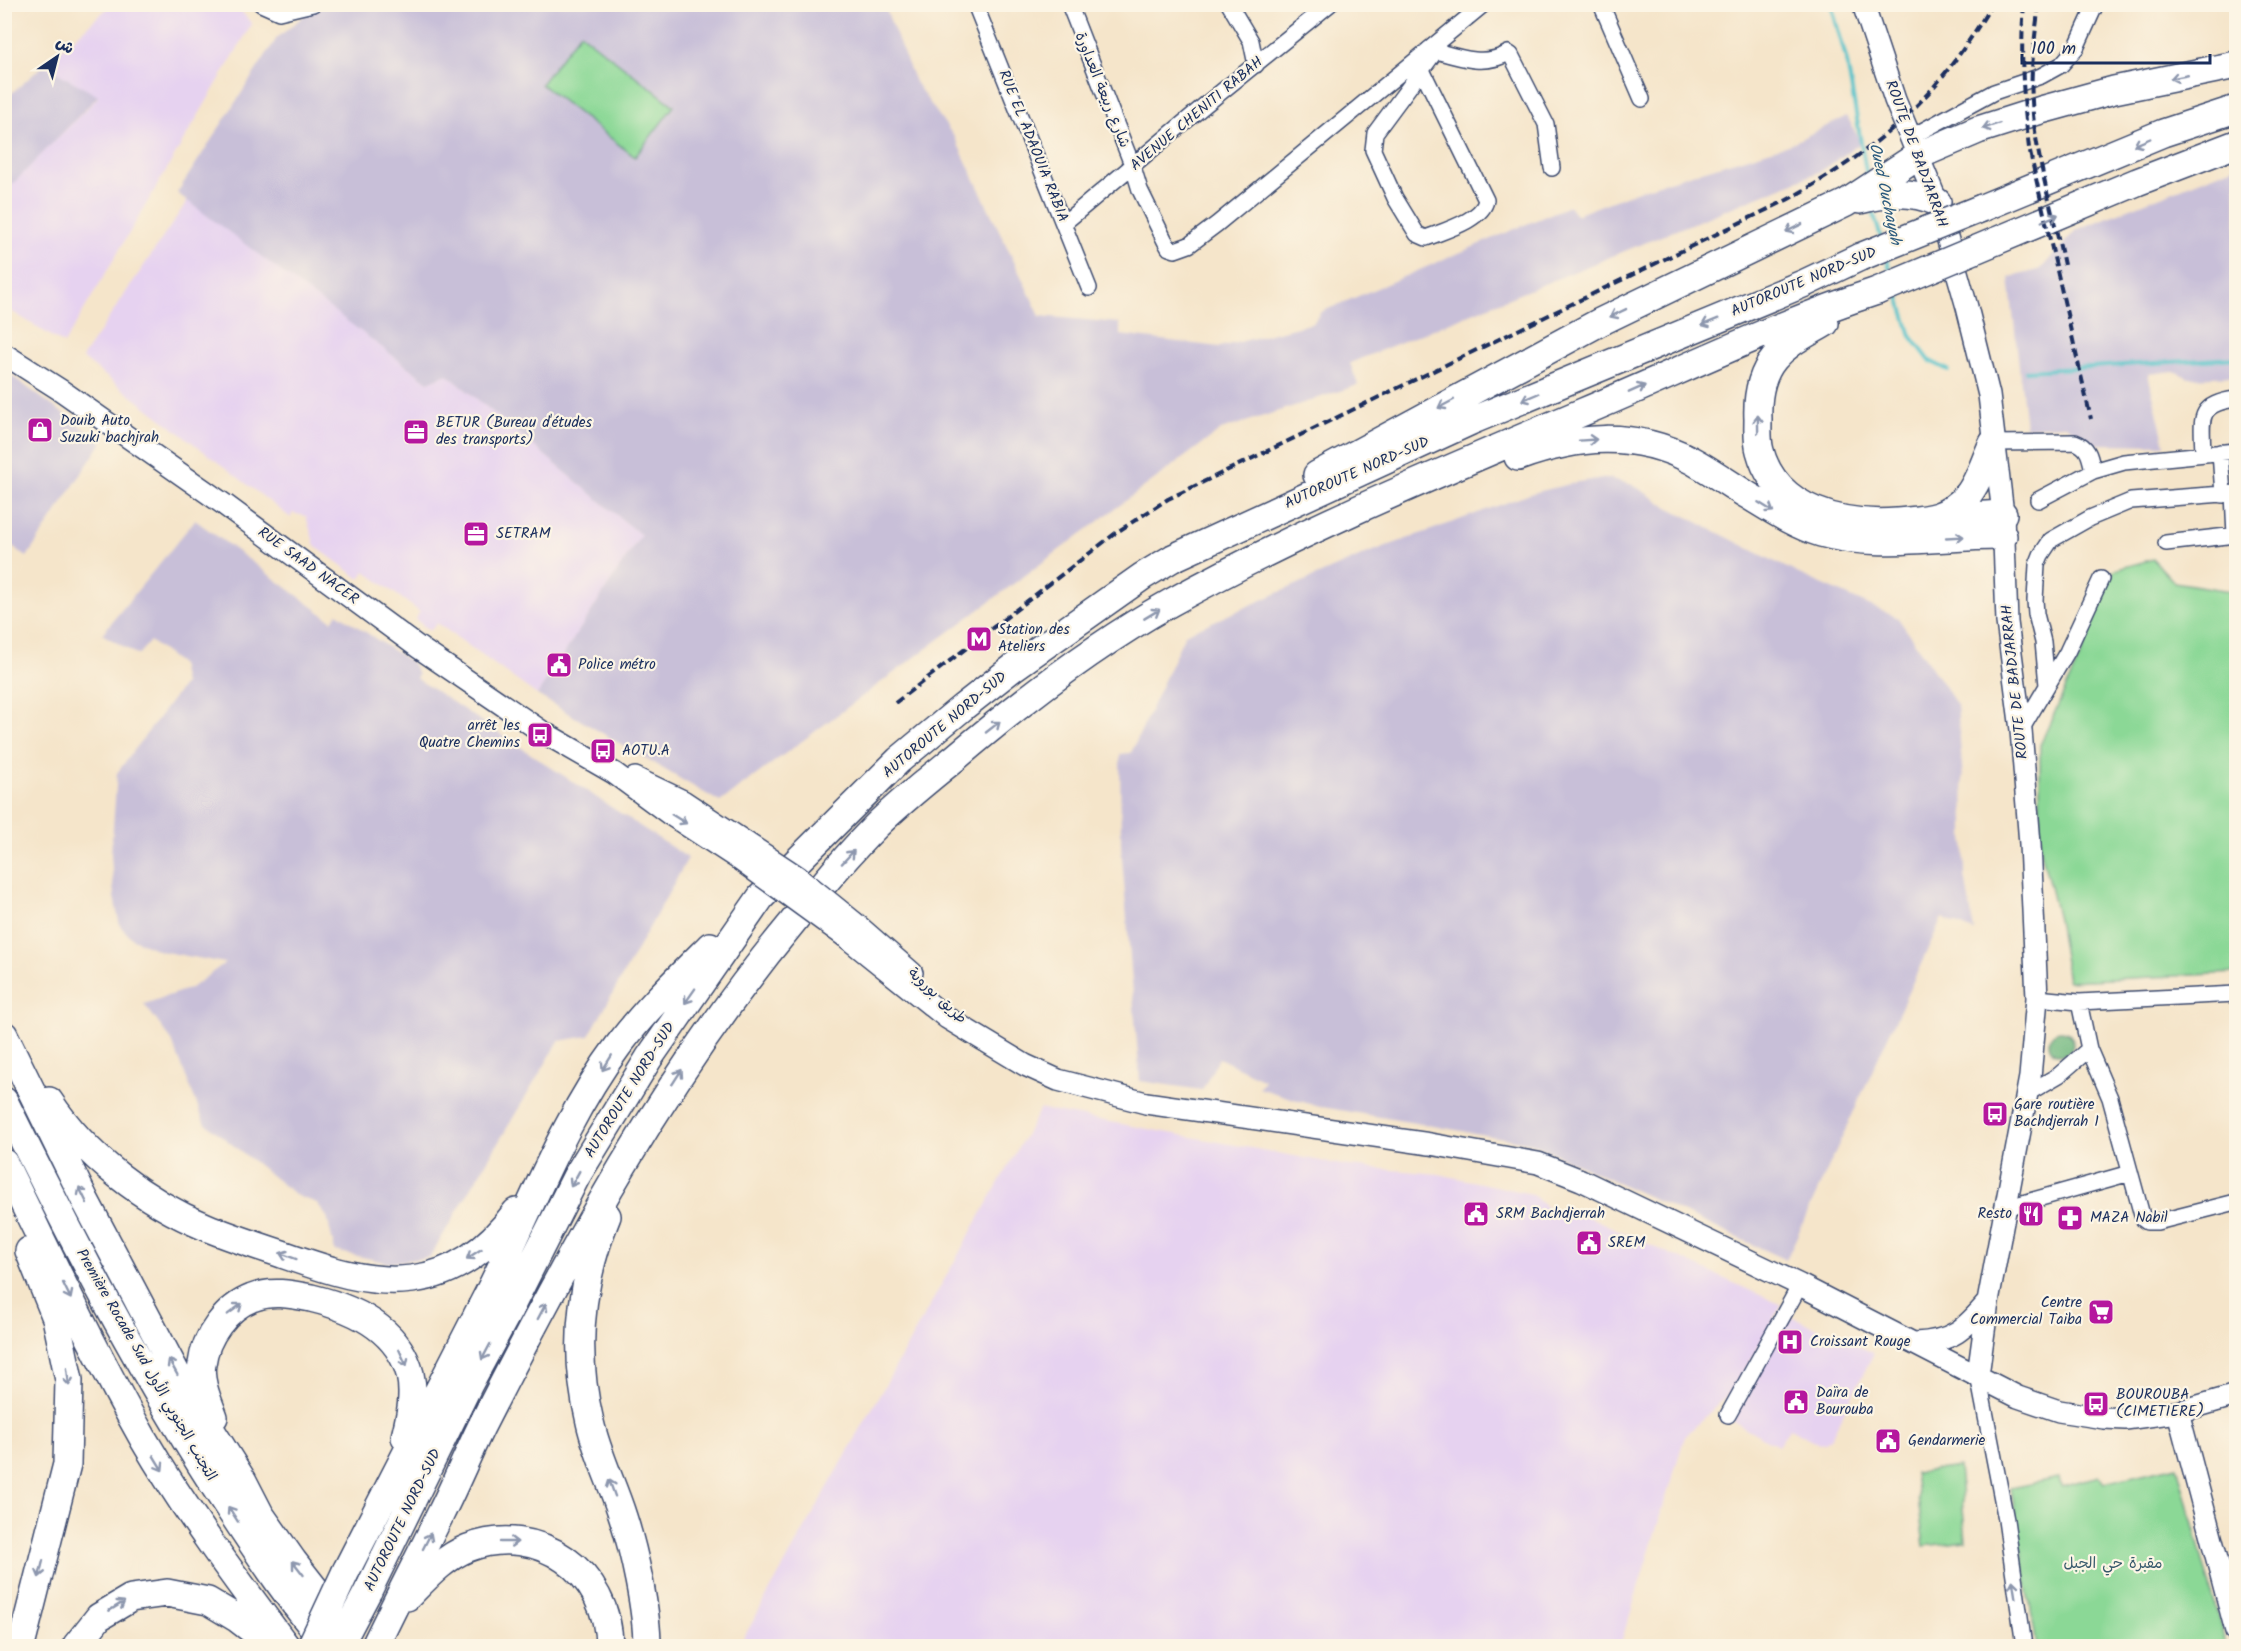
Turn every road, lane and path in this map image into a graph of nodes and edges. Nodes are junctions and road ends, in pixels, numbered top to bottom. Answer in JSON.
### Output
{"nodes":[{"id":1,"x":261,"y":4,"type":"edge"},
{"id":2,"x":975,"y":4,"type":"edge"},
{"id":3,"x":1069,"y":4,"type":"edge"},
{"id":4,"x":1229,"y":4,"type":"edge"},
{"id":5,"x":1330,"y":4,"type":"edge"},
{"id":6,"x":1484,"y":4,"type":"edge"},
{"id":7,"x":1601,"y":4,"type":"edge"},
{"id":8,"x":1863,"y":4,"type":"edge"},
{"id":9,"x":2096,"y":4,"type":"edge"},
{"id":10,"x":311,"y":5,"type":"edge"},
{"id":11,"x":1432,"y":50,"type":"junction"},
{"id":12,"x":1256,"y":65,"type":"junction"},
{"id":13,"x":2236,"y":65,"type":"edge"},
{"id":14,"x":1422,"y":70,"type":"junction"},
{"id":15,"x":1642,"y":99,"type":"dead end"},
{"id":16,"x":2236,"y":109,"type":"edge"},
{"id":17,"x":2236,"y":144,"type":"edge"},
{"id":18,"x":1914,"y":146,"type":"junction"},
{"id":19,"x":1133,"y":167,"type":"junction"},
{"id":20,"x":1552,"y":168,"type":"dead end"},
{"id":21,"x":1880,"y":190,"type":"junction"},
{"id":22,"x":1937,"y":202,"type":"junction"},
{"id":23,"x":1064,"y":223,"type":"junction"},
{"id":24,"x":1089,"y":288,"type":"dead end"},
{"id":25,"x":1877,"y":291,"type":"junction"},
{"id":26,"x":4,"y":354,"type":"edge"},
{"id":27,"x":2236,"y":399,"type":"edge"},
{"id":28,"x":1993,"y":443,"type":"junction"},
{"id":29,"x":2236,"y":451,"type":"edge"},
{"id":30,"x":2220,"y":452,"type":"junction"},
{"id":31,"x":2203,"y":453,"type":"junction"},
{"id":32,"x":2093,"y":471,"type":"junction"},
{"id":33,"x":2231,"y":494,"type":"edge"},
{"id":34,"x":1391,"y":495,"type":"junction"},
{"id":35,"x":2038,"y":500,"type":"dead end"},
{"id":36,"x":1937,"y":518,"type":"junction"},
{"id":37,"x":2003,"y":525,"type":"junction"},
{"id":38,"x":2236,"y":535,"type":"edge"},
{"id":39,"x":2166,"y":543,"type":"dead end"},
{"id":40,"x":1173,"y":558,"type":"junction"},
{"id":41,"x":2101,"y":579,"type":"dead end"},
{"id":42,"x":2047,"y":685,"type":"junction"},
{"id":43,"x":2021,"y":730,"type":"junction"},
{"id":44,"x":614,"y":773,"type":"joint"},
{"id":45,"x":761,"y":897,"type":"junction"},
{"id":46,"x":2236,"y":994,"type":"edge"},
{"id":47,"x":2037,"y":998,"type":"junction"},
{"id":48,"x":2079,"y":1002,"type":"junction"},
{"id":49,"x":4,"y":1021,"type":"edge"},
{"id":50,"x":4,"y":1035,"type":"edge"},
{"id":51,"x":2089,"y":1049,"type":"junction"},
{"id":52,"x":2028,"y":1093,"type":"junction"},
{"id":53,"x":4,"y":1101,"type":"edge"},
{"id":54,"x":646,"y":1126,"type":"junction"},
{"id":55,"x":551,"y":1162,"type":"junction"},
{"id":56,"x":4,"y":1163,"type":"edge"},
{"id":57,"x":2130,"y":1173,"type":"junction"},
{"id":58,"x":4,"y":1182,"type":"edge"},
{"id":59,"x":2236,"y":1202,"type":"edge"},
{"id":60,"x":2005,"y":1208,"type":"junction"},
{"id":61,"x":1800,"y":1285,"type":"junction"},
{"id":62,"x":1988,"y":1302,"type":"junction"},
{"id":63,"x":1915,"y":1343,"type":"junction"},
{"id":64,"x":1978,"y":1375,"type":"junction"},
{"id":65,"x":2236,"y":1395,"type":"edge"},
{"id":66,"x":2178,"y":1412,"type":"junction"},
{"id":67,"x":1728,"y":1415,"type":"dead end"},
{"id":68,"x":229,"y":1457,"type":"junction"},
{"id":69,"x":623,"y":1517,"type":"junction"},
{"id":70,"x":371,"y":1523,"type":"junction"},
{"id":71,"x":391,"y":1612,"type":"junction"},
{"id":72,"x":2236,"y":1631,"type":"edge"},
{"id":73,"x":21,"y":1647,"type":"edge"},
{"id":74,"x":76,"y":1647,"type":"edge"},
{"id":75,"x":273,"y":1647,"type":"edge"},
{"id":76,"x":286,"y":1647,"type":"edge"},
{"id":77,"x":311,"y":1647,"type":"edge"},
{"id":78,"x":329,"y":1647,"type":"edge"},
{"id":79,"x":339,"y":1647,"type":"edge"},
{"id":80,"x":361,"y":1647,"type":"edge"},
{"id":81,"x":375,"y":1647,"type":"edge"},
{"id":82,"x":609,"y":1647,"type":"edge"},
{"id":83,"x":646,"y":1647,"type":"edge"},
{"id":84,"x":663,"y":1647,"type":"edge"},
{"id":85,"x":2024,"y":1647,"type":"edge"}],
"edges":[{"from":1,"to":10,"type":"street"},
{"from":2,"to":23,"type":"street","name":"RUE EL ADAOUIA RABIA"},
{"from":3,"to":19,"type":"street","name":"شارع ربيعة العداورة"},
{"from":4,"to":12,"type":"street"},
{"from":5,"to":12,"type":"street","name":"AVENUE CHENITI RABAH"},
{"from":6,"to":11,"type":"street"},
{"from":7,"to":15,"type":"street"},
{"from":8,"to":18,"type":"main road","name":"ROUTE DE BADJARRAH"},
{"from":9,"to":18,"type":"street"},
{"from":11,"to":14,"type":"street"},
{"from":11,"to":19,"type":"street","name":"شارع ربيعة العداورة"},
{"from":11,"to":20,"type":"street"},
{"from":12,"to":19,"type":"street","name":"AVENUE CHENITI RABAH"},
{"from":13,"to":18,"type":"highway","one_way":true},
{"from":14,"to":14,"type":"street"},
{"from":16,"to":40,"type":"highway","name":"AUTOROUTE NORD-SUD","one_way":true,"bridge":true},
{"from":25,"to":17,"type":"highway","name":"AUTOROUTE NORD-SUD","one_way":true,"bridge":true},
{"from":18,"to":21,"type":"highway"},
{"from":18,"to":22,"type":"main road","name":"ROUTE DE BADJARRAH"},
{"from":19,"to":23,"type":"street","name":"AVENUE CHENITI RABAH"},
{"from":21,"to":22,"type":"highway"},
{"from":21,"to":40,"type":"highway","one_way":true},
{"from":22,"to":28,"type":"main road","name":"ROUTE DE BADJARRAH"},
{"from":23,"to":24,"type":"street","name":"RUE EL ADAOUIA RABIA"},
{"from":34,"to":25,"type":"highway","name":"AUTOROUTE NORD-SUD","one_way":true},
{"from":36,"to":25,"type":"highway","one_way":true},
{"from":26,"to":44,"type":"main road","name":"RUE SAAD NACER"},
{"from":27,"to":31,"type":"street"},
{"from":28,"to":32,"type":"street"},
{"from":28,"to":36,"type":"highway"},
{"from":28,"to":37,"type":"main road","name":"ROUTE DE BADJARRAH"},
{"from":29,"to":30,"type":"street"},
{"from":30,"to":31,"type":"street"},
{"from":30,"to":33,"type":"street"},
{"from":31,"to":32,"type":"street"},
{"from":32,"to":35,"type":"street"},
{"from":33,"to":38,"type":"street"},
{"from":33,"to":42,"type":"street"},
{"from":34,"to":37,"type":"highway","one_way":true},
{"from":54,"to":34,"type":"highway","name":"AUTOROUTE NORD-SUD","one_way":true},
{"from":36,"to":37,"type":"highway"},
{"from":37,"to":43,"type":"main road","name":"ROUTE DE BADJARRAH"},
{"from":38,"to":39,"type":"street"},
{"from":40,"to":45,"type":"highway","name":"AUTOROUTE NORD-SUD"},
{"from":41,"to":42,"type":"street"},
{"from":42,"to":43,"type":"street"},
{"from":43,"to":47,"type":"main road","name":"ROUTE DE BADJARRAH"},
{"from":44,"to":61,"type":"main road","name":"طريق بوروبة","bridge":true},
{"from":45,"to":55,"type":"highway","one_way":true},
{"from":45,"to":79,"type":"highway","name":"AUTOROUTE NORD-SUD","one_way":true,"bridge":true},
{"from":46,"to":48,"type":"street"},
{"from":47,"to":48,"type":"street"},
{"from":47,"to":52,"type":"main road","name":"ROUTE DE BADJARRAH"},
{"from":48,"to":51,"type":"street"},
{"from":55,"to":49,"type":"highway","one_way":true},
{"from":68,"to":50,"type":"highway","one_way":true},
{"from":51,"to":52,"type":"street"},
{"from":51,"to":57,"type":"street"},
{"from":52,"to":60,"type":"main road","name":"ROUTE DE BADJARRAH"},
{"from":78,"to":53,"type":"highway","name":"Première Rocade Sud التجنب الجنوبي الأول","one_way":true},
{"from":69,"to":54,"type":"highway","one_way":true},
{"from":71,"to":54,"type":"highway","name":"AUTOROUTE NORD-SUD","one_way":true},
{"from":55,"to":70,"type":"highway"},
{"from":56,"to":76,"type":"highway","name":"Première Rocade Sud التجنب الجنوبي الأول","one_way":true},
{"from":57,"to":59,"type":"street"},
{"from":57,"to":60,"type":"street"},
{"from":58,"to":73,"type":"highway","one_way":true},
{"from":60,"to":62,"type":"main road","name":"ROUTE DE BADJARRAH"},
{"from":61,"to":63,"type":"main road","name":"طريق بوروبة"},
{"from":61,"to":67,"type":"street"},
{"from":62,"to":63,"type":"main road"},
{"from":62,"to":64,"type":"main road","name":"ROUTE DE BADJARRAH"},
{"from":63,"to":64,"type":"main road","name":"طريق بوروبة"},
{"from":64,"to":66,"type":"main road","name":"طريق بوروبة"},
{"from":85,"to":64,"type":"street","one_way":true},
{"from":65,"to":66,"type":"main road","name":"طريق بوروبة"},
{"from":66,"to":72,"type":"main road"},
{"from":68,"to":70,"type":"highway","one_way":true},
{"from":80,"to":68,"type":"highway","one_way":true},
{"from":69,"to":83,"type":"highway"},
{"from":69,"to":84,"type":"highway"},
{"from":70,"to":77,"type":"highway","bridge":true},
{"from":71,"to":81,"type":"highway","name":"AUTOROUTE NORD-SUD"},
{"from":71,"to":82,"type":"highway","one_way":true},
{"from":74,"to":75,"type":"highway","one_way":true}]}
